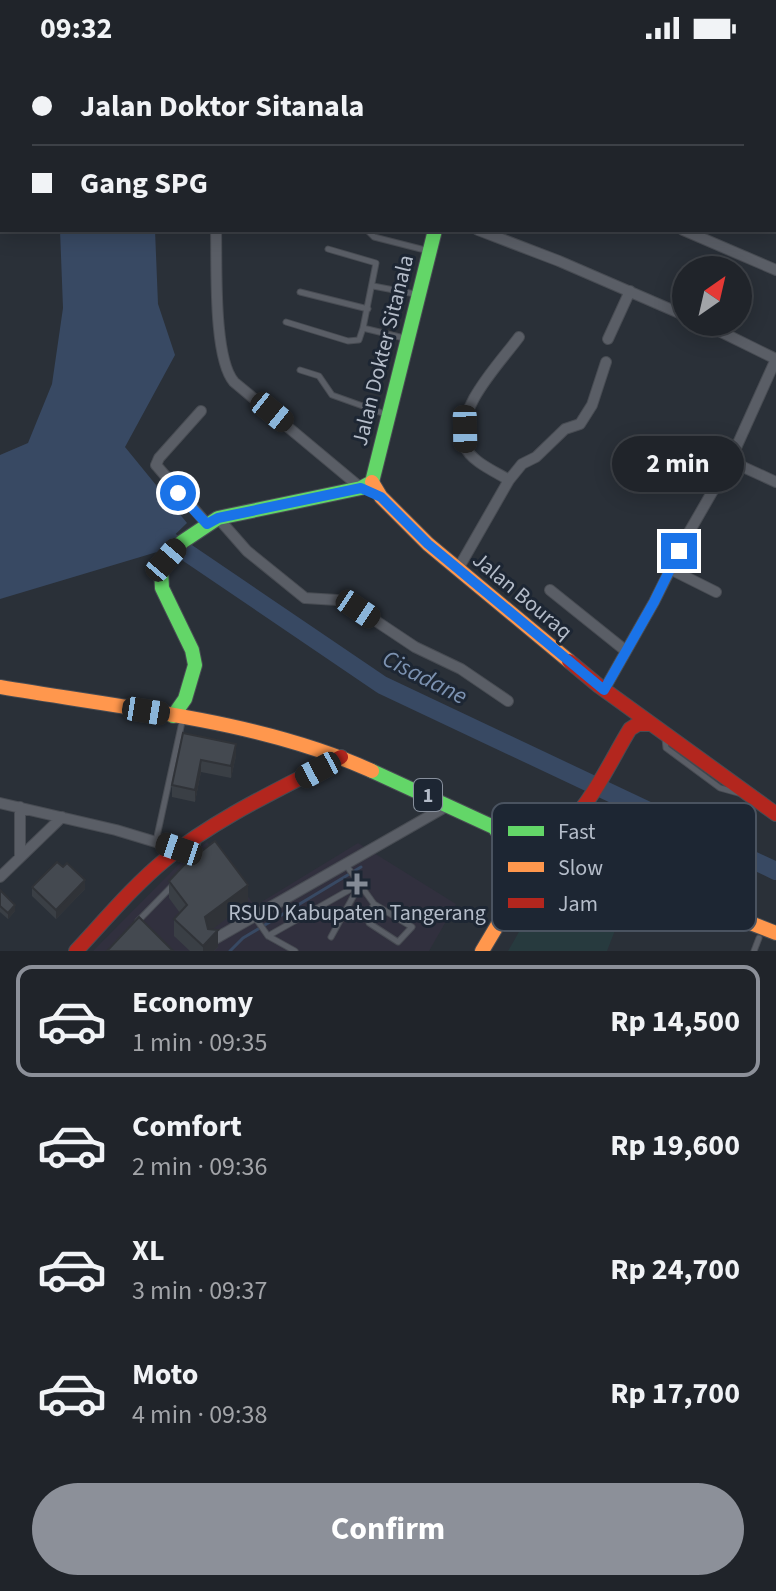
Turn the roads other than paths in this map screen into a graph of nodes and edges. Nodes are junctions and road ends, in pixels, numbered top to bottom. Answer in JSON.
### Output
{"nodes":[{"id":1,"x":216,"y":232,"type":"edge"},
{"id":2,"x":369,"y":232,"type":"edge"},
{"id":3,"x":435,"y":232,"type":"edge"},
{"id":4,"x":483,"y":232,"type":"edge"},
{"id":5,"x":688,"y":232,"type":"edge"},
{"id":6,"x":328,"y":249,"type":"dead end"},
{"id":7,"x":430,"y":251,"type":"junction"},
{"id":8,"x":776,"y":270,"type":"edge"},
{"id":9,"x":373,"y":286,"type":"junction"},
{"id":10,"x":630,"y":291,"type":"junction"},
{"id":11,"x":300,"y":292,"type":"dead end"},
{"id":12,"x":419,"y":295,"type":"junction"},
{"id":13,"x":368,"y":309,"type":"junction"},
{"id":14,"x":672,"y":310,"type":"edge"},
{"id":15,"x":286,"y":322,"type":"dead end"},
{"id":16,"x":363,"y":328,"type":"junction"},
{"id":17,"x":729,"y":336,"type":"edge"},
{"id":18,"x":519,"y":337,"type":"dead end"},
{"id":19,"x":409,"y":339,"type":"junction"},
{"id":20,"x":608,"y":339,"type":"dead end"},
{"id":21,"x":776,"y":359,"type":"edge"},
{"id":22,"x":606,"y":362,"type":"dead end"},
{"id":23,"x":300,"y":370,"type":"dead end"},
{"id":24,"x":201,"y":411,"type":"dead end"},
{"id":25,"x":390,"y":416,"type":"junction"},
{"id":26,"x":730,"y":461,"type":"junction"},
{"id":27,"x":509,"y":480,"type":"junction"},
{"id":28,"x":776,"y":482,"type":"edge"},
{"id":29,"x":366,"y":485,"type":"junction"},
{"id":30,"x":208,"y":524,"type":"junction"},
{"id":31,"x":458,"y":569,"type":"junction"},
{"id":32,"x":670,"y":569,"type":"junction"},
{"id":33,"x":550,"y":590,"type":"dead end"},
{"id":34,"x":716,"y":592,"type":"dead end"},
{"id":35,"x":626,"y":651,"type":"junction"},
{"id":36,"x":0,"y":687,"type":"edge"},
{"id":37,"x":604,"y":690,"type":"junction"},
{"id":38,"x":508,"y":701,"type":"dead end"},
{"id":39,"x":178,"y":717,"type":"junction"},
{"id":40,"x":658,"y":730,"type":"junction"},
{"id":41,"x":341,"y":757,"type":"junction"},
{"id":42,"x":0,"y":803,"type":"edge"},
{"id":43,"x":583,"y":803,"type":"edge"},
{"id":44,"x":449,"y":805,"type":"junction"},
{"id":45,"x":20,"y":807,"type":"junction"},
{"id":46,"x":776,"y":814,"type":"edge"},
{"id":47,"x":62,"y":817,"type":"junction"},
{"id":48,"x":492,"y":825,"type":"edge"},
{"id":49,"x":199,"y":837,"type":"junction"},
{"id":50,"x":156,"y":841,"type":"junction"},
{"id":51,"x":179,"y":849,"type":"junction"},
{"id":52,"x":20,"y":857,"type":"junction"},
{"id":53,"x":193,"y":865,"type":"edge"},
{"id":54,"x":346,"y":865,"type":"junction"},
{"id":55,"x":182,"y":875,"type":"edge"},
{"id":56,"x":0,"y":877,"type":"edge"},
{"id":57,"x":357,"y":884,"type":"junction"},
{"id":58,"x":374,"y":904,"type":"junction"},
{"id":59,"x":255,"y":917,"type":"junction"},
{"id":60,"x":756,"y":925,"type":"edge"},
{"id":61,"x":131,"y":929,"type":"edge"},
{"id":62,"x":496,"y":931,"type":"edge"},
{"id":63,"x":506,"y":931,"type":"edge"},
{"id":64,"x":724,"y":931,"type":"edge"},
{"id":65,"x":776,"y":933,"type":"edge"},
{"id":66,"x":267,"y":935,"type":"junction"},
{"id":67,"x":331,"y":937,"type":"dead end"},
{"id":68,"x":213,"y":940,"type":"edge"},
{"id":69,"x":756,"y":944,"type":"edge"},
{"id":70,"x":776,"y":945,"type":"edge"},
{"id":71,"x":76,"y":951,"type":"edge"},
{"id":72,"x":295,"y":951,"type":"edge"},
{"id":73,"x":482,"y":951,"type":"edge"},
{"id":74,"x":496,"y":951,"type":"edge"}],
"edges":[{"from":1,"to":29,"type":"street"},
{"from":2,"to":7,"type":"lane"},
{"from":3,"to":7,"type":"main road","name":"Jalan Dokter Sitanala"},
{"from":4,"to":10,"type":"street"},
{"from":5,"to":8,"type":"street"},
{"from":6,"to":9,"type":"lane"},
{"from":7,"to":12,"type":"main road","name":"Jalan Dokter Sitanala"},
{"from":9,"to":12,"type":"lane"},
{"from":9,"to":13,"type":"lane"},
{"from":10,"to":14,"type":"street"},
{"from":10,"to":20,"type":"street"},
{"from":11,"to":13,"type":"lane"},
{"from":12,"to":19,"type":"main road","name":"Jalan Dokter Sitanala"},
{"from":13,"to":16,"type":"lane"},
{"from":15,"to":16,"type":"lane"},
{"from":16,"to":19,"type":"lane"},
{"from":17,"to":21,"type":"street"},
{"from":18,"to":27,"type":"street"},
{"from":19,"to":25,"type":"main road","name":"Jalan Dokter Sitanala"},
{"from":21,"to":26,"type":"street"},
{"from":22,"to":27,"type":"street"},
{"from":23,"to":25,"type":"lane"},
{"from":24,"to":30,"type":"street"},
{"from":25,"to":29,"type":"main road","name":"Jalan Dokter Sitanala"},
{"from":26,"to":28,"type":"street"},
{"from":26,"to":32,"type":"street"},
{"from":27,"to":31,"type":"street"},
{"from":29,"to":30,"type":"main road"},
{"from":29,"to":31,"type":"main road","name":"Jalan Bouraq"},
{"from":30,"to":38,"type":"street"},
{"from":30,"to":39,"type":"main road"},
{"from":31,"to":37,"type":"main road","name":"Jalan Bouraq"},
{"from":32,"to":34,"type":"street"},
{"from":32,"to":35,"type":"street"},
{"from":33,"to":35,"type":"street"},
{"from":35,"to":37,"type":"street"},
{"from":36,"to":39,"type":"main road","number":"1"},
{"from":37,"to":40,"type":"main road","name":"Jalan Bouraq"},
{"from":39,"to":41,"type":"main road","number":"1"},
{"from":39,"to":50,"type":"lane"},
{"from":40,"to":43,"type":"main road"},
{"from":40,"to":46,"type":"main road","name":"Jalan Bouraq"},
{"from":41,"to":44,"type":"main road","number":"1"},
{"from":41,"to":49,"type":"main road"},
{"from":42,"to":45,"type":"street"},
{"from":44,"to":48,"type":"main road","number":"1"},
{"from":44,"to":54,"type":"street"},
{"from":45,"to":47,"type":"street"},
{"from":45,"to":52,"type":"street"},
{"from":47,"to":50,"type":"street"},
{"from":47,"to":52,"type":"street"},
{"from":49,"to":51,"type":"main road"},
{"from":49,"to":53,"type":"lane"},
{"from":50,"to":51,"type":"street"},
{"from":51,"to":71,"type":"main road"},
{"from":52,"to":56,"type":"street"},
{"from":54,"to":57,"type":"lane"},
{"from":54,"to":59,"type":"street"},
{"from":55,"to":61,"type":"lane"},
{"from":57,"to":58,"type":"lane"},
{"from":57,"to":66,"type":"lane"},
{"from":57,"to":67,"type":"lane"},
{"from":58,"to":58,"type":"lane"},
{"from":59,"to":66,"type":"lane"},
{"from":59,"to":68,"type":"street"},
{"from":60,"to":65,"type":"main road"},
{"from":62,"to":73,"type":"main road"},
{"from":63,"to":74,"type":"main road"},
{"from":64,"to":69,"type":"main road"},
{"from":66,"to":72,"type":"lane"},
{"from":69,"to":70,"type":"main road"}]}
